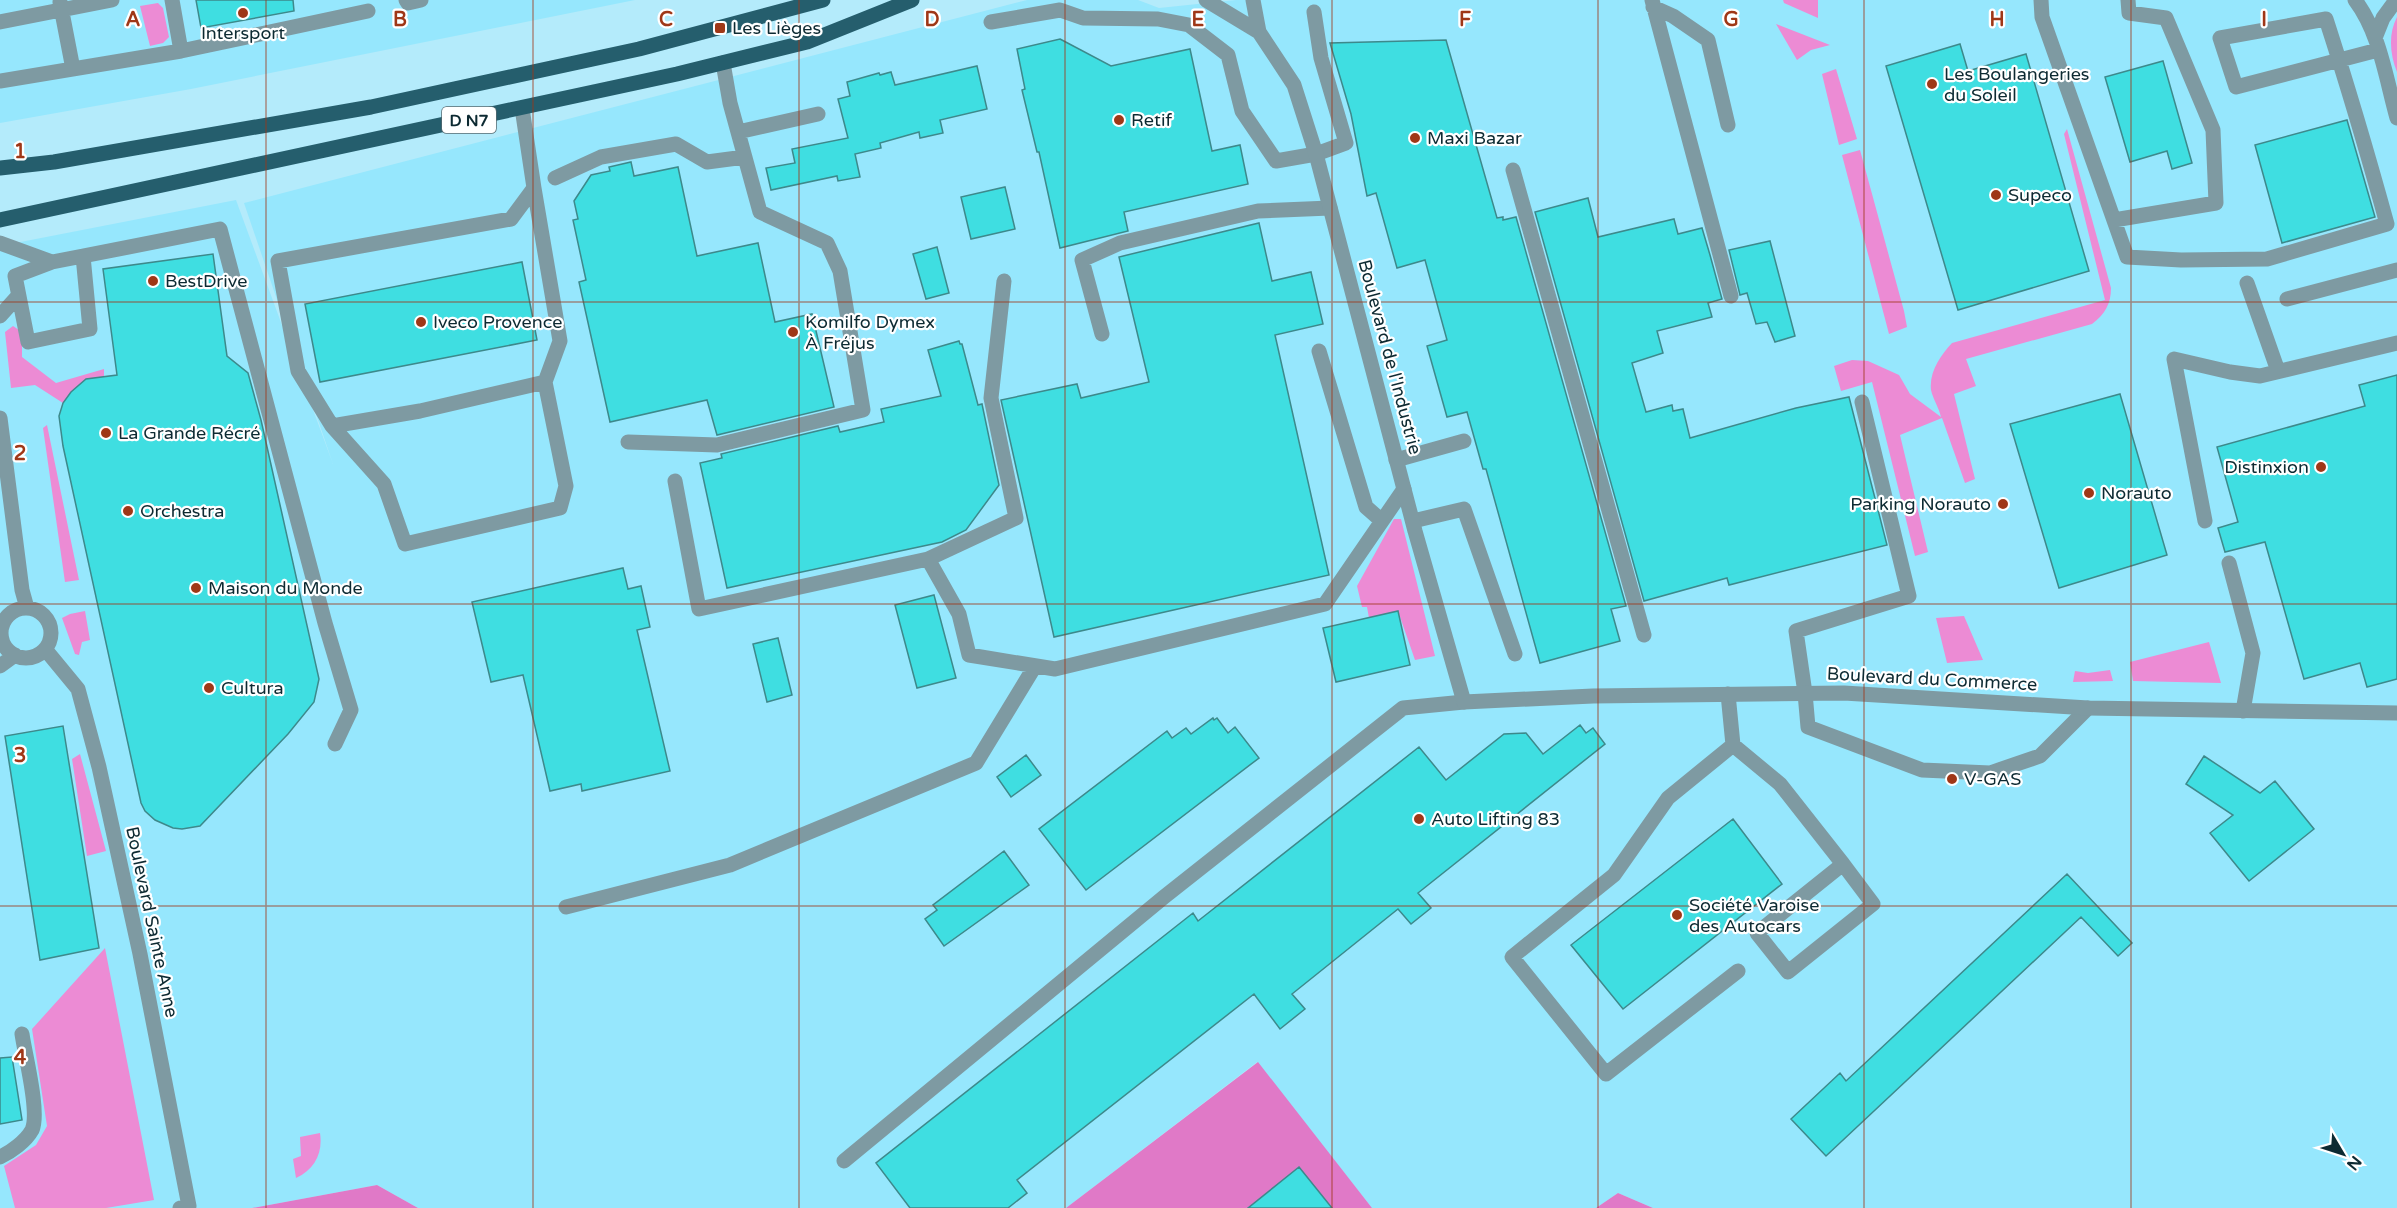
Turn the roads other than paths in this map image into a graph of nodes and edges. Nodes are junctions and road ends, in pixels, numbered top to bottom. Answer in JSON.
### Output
{"nodes":[{"id":1,"x":112,"y":0,"type":"edge"},
{"id":2,"x":172,"y":0,"type":"edge"},
{"id":3,"x":406,"y":0,"type":"edge"},
{"id":4,"x":421,"y":0,"type":"edge"},
{"id":5,"x":823,"y":0,"type":"edge"},
{"id":6,"x":912,"y":0,"type":"edge"},
{"id":7,"x":1206,"y":0,"type":"edge"},
{"id":8,"x":1253,"y":0,"type":"edge"},
{"id":9,"x":2041,"y":0,"type":"edge"},
{"id":10,"x":2128,"y":0,"type":"edge"},
{"id":11,"x":2355,"y":0,"type":"edge"},
{"id":12,"x":2396,"y":0,"type":"edge"},
{"id":13,"x":1652,"y":3,"type":"edge"},
{"id":14,"x":61,"y":5,"type":"edge"},
{"id":15,"x":368,"y":11,"type":"dead end"},
{"id":16,"x":1314,"y":12,"type":"dead end"},
{"id":17,"x":0,"y":22,"type":"edge"},
{"id":18,"x":991,"y":22,"type":"dead end"},
{"id":19,"x":1258,"y":32,"type":"junction"},
{"id":20,"x":2377,"y":44,"type":"junction"},
{"id":21,"x":181,"y":51,"type":"junction"},
{"id":22,"x":2339,"y":60,"type":"junction"},
{"id":23,"x":723,"y":63,"type":"junction"},
{"id":24,"x":73,"y":69,"type":"junction"},
{"id":25,"x":0,"y":81,"type":"edge"},
{"id":26,"x":522,"y":108,"type":"junction"},
{"id":27,"x":818,"y":114,"type":"dead end"},
{"id":28,"x":2397,"y":118,"type":"edge"},
{"id":29,"x":1728,"y":125,"type":"dead end"},
{"id":30,"x":738,"y":132,"type":"junction"},
{"id":31,"x":1316,"y":154,"type":"junction"},
{"id":32,"x":745,"y":157,"type":"junction"},
{"id":33,"x":0,"y":168,"type":"edge"},
{"id":34,"x":1513,"y":170,"type":"dead end"},
{"id":35,"x":555,"y":178,"type":"dead end"},
{"id":36,"x":534,"y":188,"type":"junction"},
{"id":37,"x":1330,"y":208,"type":"junction"},
{"id":38,"x":0,"y":219,"type":"edge"},
{"id":39,"x":2114,"y":220,"type":"junction"},
{"id":40,"x":0,"y":243,"type":"edge"},
{"id":41,"x":83,"y":256,"type":"junction"},
{"id":42,"x":52,"y":262,"type":"junction"},
{"id":43,"x":2397,"y":270,"type":"edge"},
{"id":44,"x":1004,"y":281,"type":"dead end"},
{"id":45,"x":2247,"y":283,"type":"dead end"},
{"id":46,"x":18,"y":296,"type":"junction"},
{"id":47,"x":1731,"y":296,"type":"dead end"},
{"id":48,"x":2287,"y":299,"type":"dead end"},
{"id":49,"x":0,"y":316,"type":"edge"},
{"id":50,"x":1102,"y":334,"type":"dead end"},
{"id":51,"x":2397,"y":343,"type":"edge"},
{"id":52,"x":1319,"y":351,"type":"dead end"},
{"id":53,"x":2278,"y":371,"type":"junction"},
{"id":54,"x":545,"y":382,"type":"junction"},
{"id":55,"x":1862,"y":402,"type":"dead end"},
{"id":56,"x":0,"y":418,"type":"edge"},
{"id":57,"x":332,"y":426,"type":"junction"},
{"id":58,"x":1464,"y":441,"type":"dead end"},
{"id":59,"x":628,"y":442,"type":"dead end"},
{"id":60,"x":1396,"y":460,"type":"junction"},
{"id":61,"x":675,"y":481,"type":"dead end"},
{"id":62,"x":1404,"y":489,"type":"junction"},
{"id":63,"x":1382,"y":520,"type":"junction"},
{"id":64,"x":1413,"y":521,"type":"junction"},
{"id":65,"x":2205,"y":521,"type":"dead end"},
{"id":66,"x":928,"y":559,"type":"junction"},
{"id":67,"x":2229,"y":563,"type":"dead end"},
{"id":68,"x":27,"y":608,"type":"junction"},
{"id":69,"x":0,"y":633,"type":"edge"},
{"id":70,"x":1644,"y":635,"type":"dead end"},
{"id":71,"x":45,"y":649,"type":"junction"},
{"id":72,"x":1515,"y":654,"type":"dead end"},
{"id":73,"x":15,"y":655,"type":"junction"},
{"id":74,"x":0,"y":666,"type":"edge"},
{"id":75,"x":1035,"y":666,"type":"junction"},
{"id":76,"x":1805,"y":693,"type":"junction"},
{"id":77,"x":1728,"y":694,"type":"junction"},
{"id":78,"x":1464,"y":702,"type":"junction"},
{"id":79,"x":2088,"y":708,"type":"junction"},
{"id":80,"x":2243,"y":711,"type":"junction"},
{"id":81,"x":2397,"y":713,"type":"edge"},
{"id":82,"x":335,"y":744,"type":"dead end"},
{"id":83,"x":1733,"y":745,"type":"junction"},
{"id":84,"x":1843,"y":864,"type":"junction"},
{"id":85,"x":566,"y":907,"type":"dead end"},
{"id":86,"x":1738,"y":971,"type":"dead end"},
{"id":87,"x":22,"y":1034,"type":"dead end"},
{"id":88,"x":0,"y":1157,"type":"edge"},
{"id":89,"x":844,"y":1161,"type":"dead end"},
{"id":90,"x":180,"y":1208,"type":"edge"}],
"edges":[{"from":1,"to":14,"type":"street"},
{"from":2,"to":21,"type":"street"},
{"from":3,"to":4,"type":"street"},
{"from":5,"to":33,"type":"main road","number":"D N7"},
{"from":6,"to":23,"type":"main road","number":"D N7"},
{"from":7,"to":19,"type":"street","name":"Boulevard de l'Industrie"},
{"from":8,"to":19,"type":"street","name":"Boulevard de l'Industrie"},
{"from":9,"to":39,"type":"street"},
{"from":10,"to":39,"type":"street"},
{"from":11,"to":20,"type":"street"},
{"from":12,"to":20,"type":"street"},
{"from":13,"to":29,"type":"street"},
{"from":13,"to":47,"type":"street"},
{"from":14,"to":17,"type":"street"},
{"from":14,"to":24,"type":"street"},
{"from":15,"to":21,"type":"street"},
{"from":16,"to":31,"type":"street"},
{"from":18,"to":31,"type":"street"},
{"from":19,"to":31,"type":"street","name":"Boulevard de l'Industrie"},
{"from":20,"to":22,"type":"street"},
{"from":20,"to":28,"type":"street"},
{"from":21,"to":24,"type":"street"},
{"from":22,"to":22,"type":"street"},
{"from":22,"to":39,"type":"street"},
{"from":23,"to":26,"type":"main road","number":"D N7"},
{"from":23,"to":30,"type":"street"},
{"from":24,"to":25,"type":"street"},
{"from":26,"to":36,"type":"street"},
{"from":26,"to":38,"type":"main road","number":"D N7"},
{"from":27,"to":30,"type":"street"},
{"from":30,"to":32,"type":"street"},
{"from":31,"to":37,"type":"street","name":"Boulevard de l'Industrie"},
{"from":32,"to":35,"type":"street"},
{"from":32,"to":59,"type":"street"},
{"from":34,"to":70,"type":"street"},
{"from":36,"to":54,"type":"street"},
{"from":36,"to":57,"type":"street"},
{"from":37,"to":50,"type":"street"},
{"from":37,"to":60,"type":"street","name":"Boulevard de l'Industrie"},
{"from":40,"to":42,"type":"street"},
{"from":41,"to":42,"type":"street"},
{"from":41,"to":46,"type":"street"},
{"from":41,"to":82,"type":"street"},
{"from":42,"to":46,"type":"street"},
{"from":43,"to":48,"type":"street"},
{"from":44,"to":66,"type":"street"},
{"from":45,"to":53,"type":"street"},
{"from":46,"to":49,"type":"street"},
{"from":51,"to":53,"type":"street"},
{"from":52,"to":63,"type":"street"},
{"from":53,"to":65,"type":"street"},
{"from":54,"to":57,"type":"street"},
{"from":54,"to":57,"type":"street"},
{"from":55,"to":76,"type":"street"},
{"from":56,"to":68,"type":"street"},
{"from":58,"to":60,"type":"street"},
{"from":60,"to":62,"type":"street","name":"Boulevard de l'Industrie"},
{"from":61,"to":66,"type":"street"},
{"from":62,"to":63,"type":"street"},
{"from":62,"to":64,"type":"street","name":"Boulevard de l'Industrie"},
{"from":63,"to":75,"type":"street"},
{"from":64,"to":72,"type":"street"},
{"from":64,"to":78,"type":"street","name":"Boulevard de l'Industrie"},
{"from":66,"to":75,"type":"street"},
{"from":67,"to":80,"type":"street"},
{"from":68,"to":69,"type":"street"},
{"from":68,"to":71,"type":"street"},
{"from":69,"to":73,"type":"street"},
{"from":71,"to":73,"type":"street"},
{"from":71,"to":90,"type":"street","name":"Boulevard Sainte Anne"},
{"from":73,"to":74,"type":"street"},
{"from":75,"to":85,"type":"street"},
{"from":76,"to":77,"type":"street","name":"Boulevard du Commerce"},
{"from":76,"to":79,"type":"street","name":"Boulevard du Commerce"},
{"from":76,"to":79,"type":"street"},
{"from":77,"to":78,"type":"street","name":"Boulevard du Commerce"},
{"from":77,"to":83,"type":"street"},
{"from":78,"to":89,"type":"street","name":"Boulevard du Commerce"},
{"from":79,"to":80,"type":"street","name":"Boulevard du Commerce"},
{"from":80,"to":81,"type":"street","name":"Boulevard du Commerce"},
{"from":83,"to":84,"type":"street"},
{"from":83,"to":86,"type":"street"},
{"from":84,"to":84,"type":"street"},
{"from":87,"to":88,"type":"street"}]}
